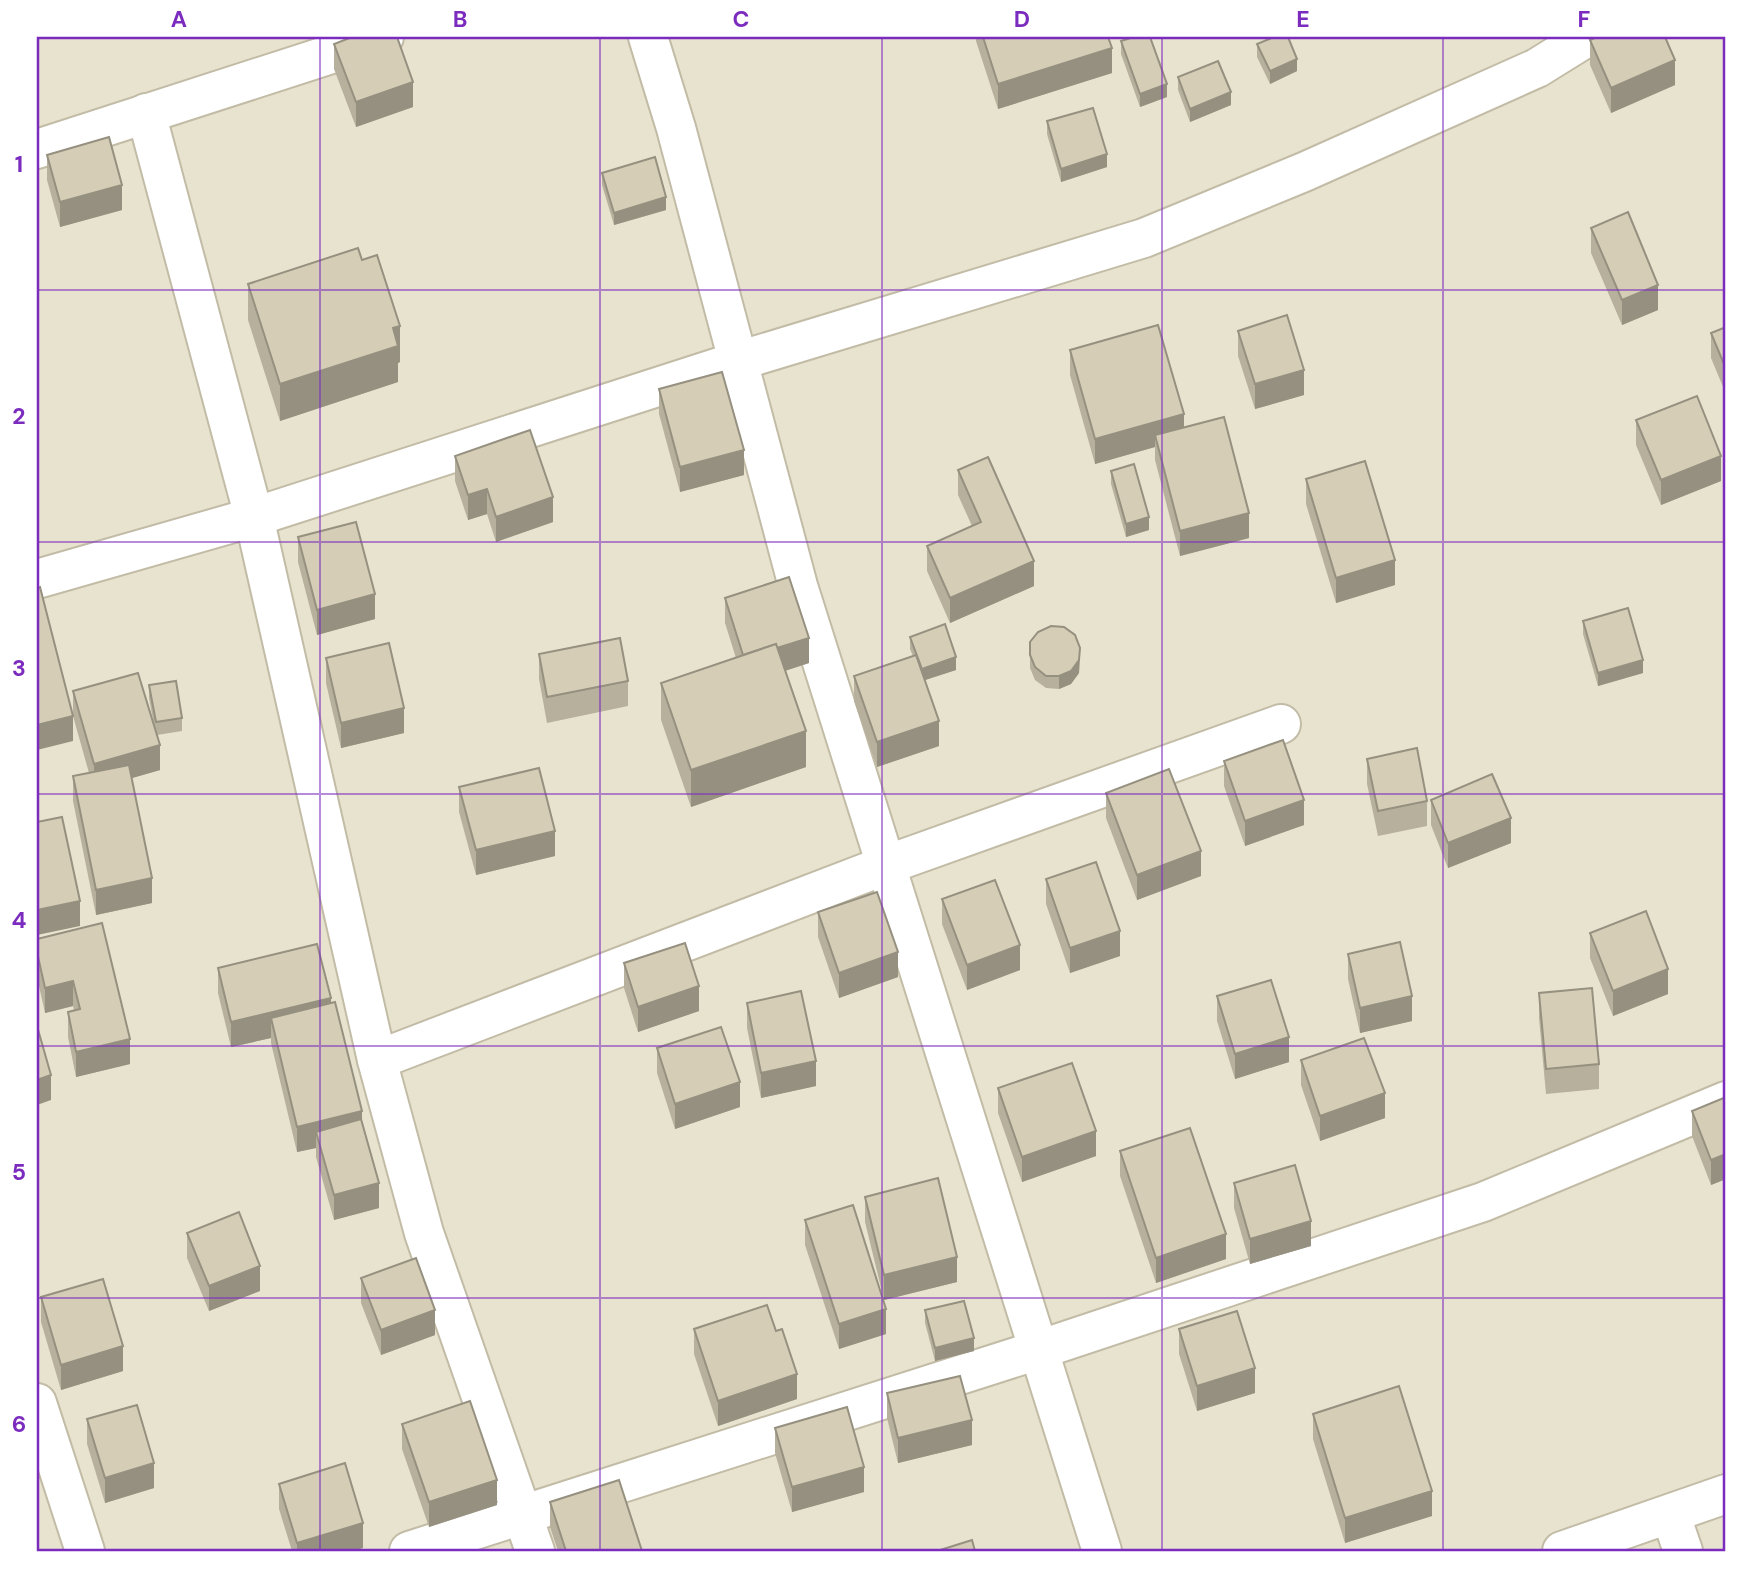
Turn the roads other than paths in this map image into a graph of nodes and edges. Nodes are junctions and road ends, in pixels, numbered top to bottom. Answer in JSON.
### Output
{"nodes":[{"id":1,"x":384,"y":37,"type":"edge"},
{"id":2,"x":648,"y":37,"type":"edge"},
{"id":3,"x":1587,"y":37,"type":"edge"},
{"id":4,"x":146,"y":113,"type":"junction"},
{"id":5,"x":37,"y":149,"type":"edge"},
{"id":6,"x":738,"y":361,"type":"junction"},
{"id":7,"x":254,"y":517,"type":"junction"},
{"id":8,"x":37,"y":579,"type":"edge"},
{"id":9,"x":1281,"y":724,"type":"dead end"},
{"id":10,"x":886,"y":865,"type":"junction"},
{"id":11,"x":377,"y":1060,"type":"junction"},
{"id":12,"x":1726,"y":1101,"type":"edge"},
{"id":13,"x":1038,"y":1350,"type":"junction"},
{"id":14,"x":37,"y":1403,"type":"edge"},
{"id":15,"x":1726,"y":1494,"type":"edge"},
{"id":16,"x":523,"y":1515,"type":"junction"},
{"id":17,"x":1671,"y":1516,"type":"junction"},
{"id":18,"x":85,"y":1551,"type":"edge"},
{"id":19,"x":409,"y":1551,"type":"edge"},
{"id":20,"x":535,"y":1551,"type":"edge"},
{"id":21,"x":1102,"y":1551,"type":"edge"},
{"id":22,"x":1562,"y":1551,"type":"edge"},
{"id":23,"x":1684,"y":1551,"type":"edge"}],
"edges":[{"from":1,"to":4,"type":"street"},
{"from":2,"to":6,"type":"street"},
{"from":3,"to":6,"type":"street"},
{"from":4,"to":5,"type":"street"},
{"from":4,"to":7,"type":"street"},
{"from":6,"to":7,"type":"street"},
{"from":6,"to":10,"type":"street"},
{"from":7,"to":8,"type":"street"},
{"from":7,"to":11,"type":"street"},
{"from":9,"to":10,"type":"street"},
{"from":10,"to":11,"type":"street"},
{"from":10,"to":13,"type":"street"},
{"from":11,"to":16,"type":"street"},
{"from":12,"to":13,"type":"street"},
{"from":13,"to":16,"type":"street"},
{"from":13,"to":21,"type":"street"},
{"from":14,"to":18,"type":"street"},
{"from":15,"to":17,"type":"street"},
{"from":16,"to":19,"type":"street"},
{"from":16,"to":20,"type":"street"},
{"from":17,"to":22,"type":"street"},
{"from":17,"to":23,"type":"street"}]}
